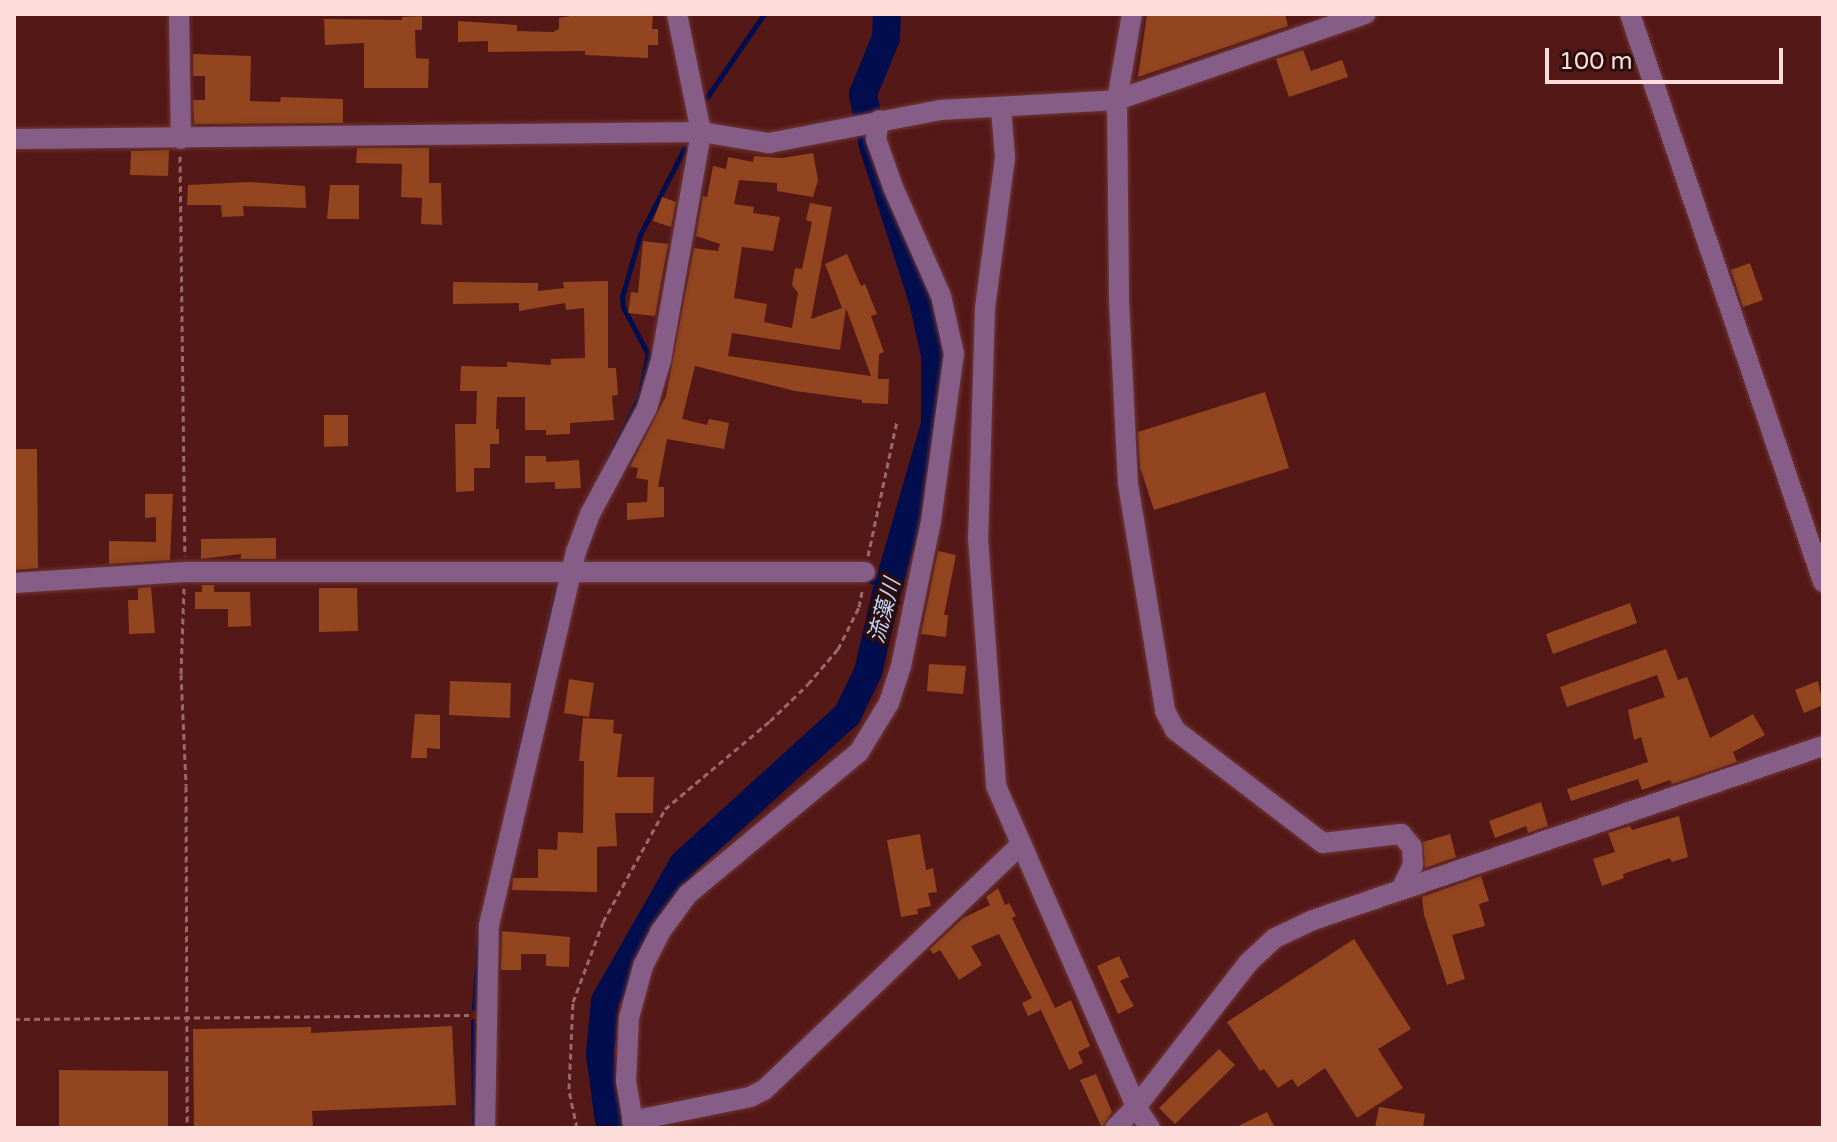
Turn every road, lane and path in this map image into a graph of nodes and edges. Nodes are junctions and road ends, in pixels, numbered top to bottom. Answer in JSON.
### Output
{"nodes":[{"id":1,"x":179,"y":14,"type":"edge"},
{"id":2,"x":677,"y":14,"type":"edge"},
{"id":3,"x":1132,"y":14,"type":"edge"},
{"id":4,"x":1366,"y":14,"type":"edge"},
{"id":5,"x":1630,"y":14,"type":"edge"},
{"id":6,"x":1117,"y":100,"type":"junction"},
{"id":7,"x":1001,"y":108,"type":"junction"},
{"id":8,"x":878,"y":120,"type":"junction"},
{"id":9,"x":701,"y":132,"type":"junction"},
{"id":10,"x":14,"y":139,"type":"edge"},
{"id":11,"x":181,"y":139,"type":"junction"},
{"id":12,"x":897,"y":421,"type":"dead end"},
{"id":13,"x":562,"y":572,"type":"junction"},
{"id":14,"x":865,"y":572,"type":"junction"},
{"id":15,"x":1823,"y":582,"type":"edge"},
{"id":16,"x":14,"y":583,"type":"edge"},
{"id":17,"x":1823,"y":746,"type":"edge"},
{"id":18,"x":1021,"y":844,"type":"junction"},
{"id":19,"x":1401,"y":890,"type":"junction"},
{"id":20,"x":485,"y":1015,"type":"junction"},
{"id":21,"x":14,"y":1019,"type":"edge"},
{"id":22,"x":185,"y":1019,"type":"junction"},
{"id":23,"x":1136,"y":1107,"type":"junction"},
{"id":24,"x":633,"y":1125,"type":"edge"},
{"id":25,"x":187,"y":1128,"type":"edge"},
{"id":26,"x":485,"y":1128,"type":"edge"},
{"id":27,"x":577,"y":1128,"type":"edge"},
{"id":28,"x":1115,"y":1128,"type":"edge"},
{"id":29,"x":1150,"y":1128,"type":"edge"}],
"edges":[{"from":1,"to":11,"type":"street"},
{"from":2,"to":9,"type":"street"},
{"from":3,"to":6,"type":"street"},
{"from":4,"to":6,"type":"street"},
{"from":5,"to":15,"type":"street"},
{"from":6,"to":7,"type":"street"},
{"from":6,"to":19,"type":"street"},
{"from":7,"to":8,"type":"street"},
{"from":7,"to":18,"type":"street"},
{"from":8,"to":9,"type":"street"},
{"from":8,"to":24,"type":"street"},
{"from":9,"to":11,"type":"street"},
{"from":9,"to":13,"type":"street"},
{"from":10,"to":11,"type":"street"},
{"from":12,"to":14,"type":"path"},
{"from":13,"to":14,"type":"street"},
{"from":13,"to":16,"type":"street"},
{"from":13,"to":20,"type":"street"},
{"from":14,"to":27,"type":"path"},
{"from":17,"to":19,"type":"street"},
{"from":18,"to":23,"type":"street"},
{"from":18,"to":24,"type":"street"},
{"from":19,"to":23,"type":"street"},
{"from":20,"to":22,"type":"path"},
{"from":20,"to":26,"type":"street"},
{"from":21,"to":22,"type":"path"},
{"from":22,"to":25,"type":"path"},
{"from":23,"to":28,"type":"street"},
{"from":23,"to":29,"type":"street"}]}
